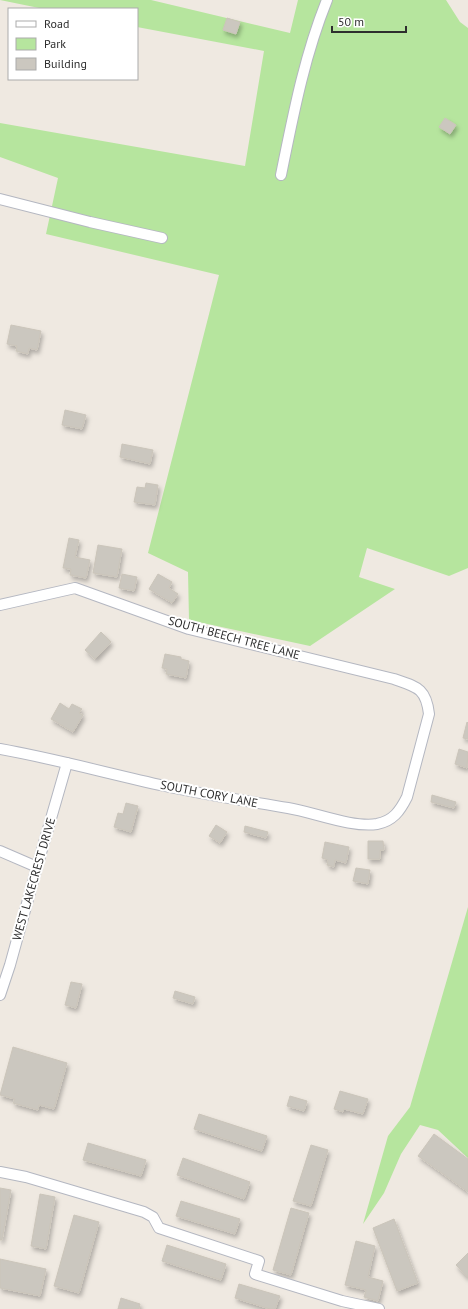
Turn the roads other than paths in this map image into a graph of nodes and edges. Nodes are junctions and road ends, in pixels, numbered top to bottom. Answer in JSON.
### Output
{"nodes":[{"id":1,"x":327,"y":0,"type":"edge"},
{"id":2,"x":281,"y":175,"type":"dead end"},
{"id":3,"x":0,"y":200,"type":"edge"},
{"id":4,"x":162,"y":238,"type":"dead end"},
{"id":5,"x":0,"y":605,"type":"edge"},
{"id":6,"x":429,"y":714,"type":"joint"},
{"id":7,"x":0,"y":749,"type":"edge"},
{"id":8,"x":67,"y":763,"type":"junction"},
{"id":9,"x":0,"y":851,"type":"edge"},
{"id":10,"x":37,"y":867,"type":"junction"},
{"id":11,"x":0,"y":995,"type":"edge"},
{"id":12,"x":0,"y":1172,"type":"edge"},
{"id":13,"x":379,"y":1309,"type":"edge"}],
"edges":[{"from":1,"to":2,"type":"street"},
{"from":3,"to":4,"type":"street"},
{"from":5,"to":6,"type":"street","name":"SOUTH BEECH TREE LANE"},
{"from":6,"to":8,"type":"street","name":"SOUTH CORY LANE"},
{"from":7,"to":8,"type":"street","name":"SOUTH CORY LANE"},
{"from":8,"to":10,"type":"street","name":"WEST LAKECREST DRIVE"},
{"from":9,"to":10,"type":"street"},
{"from":10,"to":11,"type":"street","name":"WEST LAKECREST DRIVE"},
{"from":12,"to":13,"type":"street"}]}
